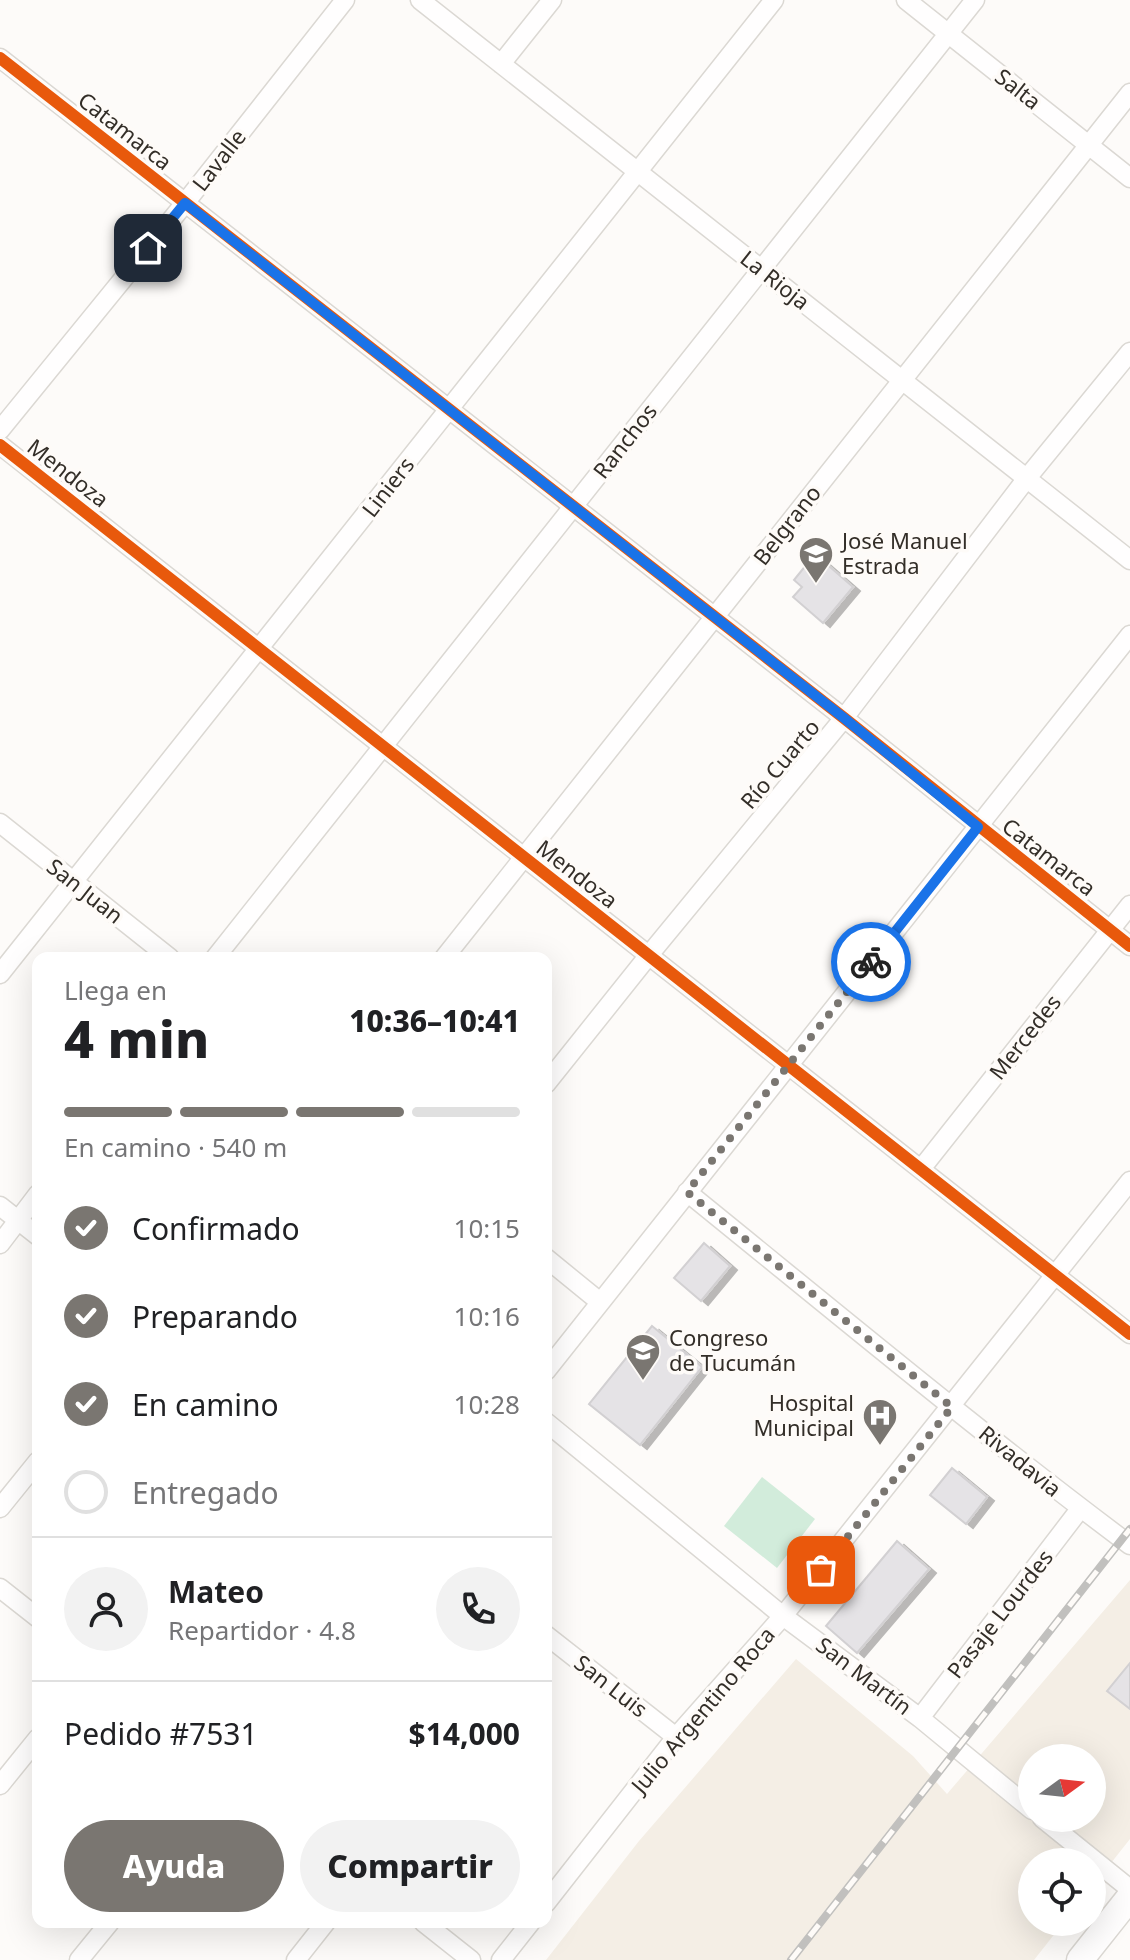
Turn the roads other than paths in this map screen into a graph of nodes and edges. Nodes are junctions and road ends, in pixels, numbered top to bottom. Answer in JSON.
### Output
{"nodes":[{"id":1,"x":345,"y":0,"type":"edge"},
{"id":2,"x":420,"y":0,"type":"edge"},
{"id":3,"x":552,"y":0,"type":"edge"},
{"id":4,"x":774,"y":0,"type":"edge"},
{"id":5,"x":906,"y":0,"type":"edge"},
{"id":6,"x":975,"y":0,"type":"edge"},
{"id":7,"x":949,"y":33,"type":"junction"},
{"id":8,"x":0,"y":58,"type":"edge"},
{"id":9,"x":501,"y":64,"type":"junction"},
{"id":10,"x":1130,"y":93,"type":"edge"},
{"id":11,"x":1089,"y":144,"type":"junction"},
{"id":12,"x":638,"y":172,"type":"junction"},
{"id":13,"x":1130,"y":178,"type":"edge"},
{"id":14,"x":185,"y":203,"type":"junction"},
{"id":15,"x":761,"y":269,"type":"junction"},
{"id":16,"x":1130,"y":352,"type":"edge"},
{"id":17,"x":902,"y":380,"type":"junction"},
{"id":18,"x":449,"y":410,"type":"junction"},
{"id":19,"x":0,"y":430,"type":"edge"},
{"id":20,"x":0,"y":445,"type":"edge"},
{"id":21,"x":1027,"y":478,"type":"junction"},
{"id":22,"x":573,"y":507,"type":"junction"},
{"id":23,"x":1130,"y":560,"type":"edge"},
{"id":24,"x":713,"y":618,"type":"junction"},
{"id":25,"x":1130,"y":635,"type":"edge"},
{"id":26,"x":259,"y":649,"type":"junction"},
{"id":27,"x":844,"y":718,"type":"junction"},
{"id":28,"x":383,"y":746,"type":"junction"},
{"id":29,"x":0,"y":823,"type":"edge"},
{"id":30,"x":978,"y":827,"type":"junction"},
{"id":31,"x":524,"y":857,"type":"junction"},
{"id":32,"x":75,"y":882,"type":"junction"},
{"id":33,"x":1130,"y":905,"type":"edge"},
{"id":34,"x":1110,"y":930,"type":"junction"},
{"id":35,"x":1130,"y":946,"type":"edge"},
{"id":36,"x":162,"y":952,"type":"edge"},
{"id":37,"x":220,"y":952,"type":"edge"},
{"id":38,"x":449,"y":952,"type":"edge"},
{"id":39,"x":649,"y":955,"type":"junction"},
{"id":40,"x":0,"y":974,"type":"edge"},
{"id":41,"x":788,"y":1065,"type":"junction"},
{"id":42,"x":552,"y":1076,"type":"edge"},
{"id":43,"x":921,"y":1169,"type":"junction"},
{"id":44,"x":1130,"y":1181,"type":"edge"},
{"id":45,"x":687,"y":1192,"type":"junction"},
{"id":46,"x":32,"y":1202,"type":"edge"},
{"id":47,"x":0,"y":1206,"type":"edge"},
{"id":48,"x":18,"y":1220,"type":"junction"},
{"id":49,"x":32,"y":1231,"type":"edge"},
{"id":50,"x":0,"y":1244,"type":"edge"},
{"id":51,"x":552,"y":1263,"type":"edge"},
{"id":52,"x":1054,"y":1277,"type":"junction"},
{"id":53,"x":600,"y":1302,"type":"junction"},
{"id":54,"x":1130,"y":1334,"type":"edge"},
{"id":55,"x":552,"y":1363,"type":"edge"},
{"id":56,"x":952,"y":1407,"type":"junction"},
{"id":57,"x":552,"y":1427,"type":"edge"},
{"id":58,"x":32,"y":1468,"type":"edge"},
{"id":59,"x":0,"y":1508,"type":"edge"},
{"id":60,"x":1080,"y":1509,"type":"junction"},
{"id":61,"x":1130,"y":1545,"type":"edge"},
{"id":62,"x":0,"y":1588,"type":"edge"},
{"id":63,"x":32,"y":1613,"type":"edge"},
{"id":64,"x":783,"y":1616,"type":"junction"},
{"id":65,"x":552,"y":1640,"type":"edge"},
{"id":66,"x":920,"y":1718,"type":"junction"},
{"id":67,"x":676,"y":1737,"type":"junction"},
{"id":68,"x":32,"y":1745,"type":"edge"},
{"id":69,"x":0,"y":1785,"type":"edge"},
{"id":70,"x":1018,"y":1798,"type":"edge"},
{"id":71,"x":1059,"y":1832,"type":"edge"},
{"id":72,"x":1130,"y":1889,"type":"edge"},
{"id":73,"x":552,"y":1895,"type":"edge"},
{"id":74,"x":1130,"y":1897,"type":"edge"},
{"id":75,"x":105,"y":1928,"type":"edge"},
{"id":76,"x":321,"y":1928,"type":"edge"},
{"id":77,"x":431,"y":1928,"type":"edge"},
{"id":78,"x":526,"y":1928,"type":"edge"},
{"id":79,"x":79,"y":1960,"type":"edge"},
{"id":80,"x":296,"y":1960,"type":"edge"},
{"id":81,"x":471,"y":1960,"type":"edge"},
{"id":82,"x":501,"y":1960,"type":"edge"},
{"id":83,"x":1080,"y":1960,"type":"edge"}],
"edges":[{"from":1,"to":14,"type":"street","name":"Lavalle"},
{"from":2,"to":9,"type":"street","name":"La Rioja"},
{"from":3,"to":9,"type":"street"},
{"from":4,"to":12,"type":"street","name":"Liniers"},
{"from":5,"to":7,"type":"street","name":"Salta"},
{"from":6,"to":7,"type":"street","name":"Ranchos"},
{"from":7,"to":11,"type":"street","name":"Salta"},
{"from":7,"to":15,"type":"street","name":"Ranchos"},
{"from":8,"to":14,"type":"street","name":"Catamarca"},
{"from":9,"to":12,"type":"street","name":"La Rioja"},
{"from":10,"to":11,"type":"street","name":"Belgrano"},
{"from":11,"to":13,"type":"street","name":"Salta"},
{"from":11,"to":17,"type":"street","name":"Belgrano"},
{"from":12,"to":15,"type":"street","name":"La Rioja"},
{"from":12,"to":18,"type":"street","name":"Liniers"},
{"from":14,"to":18,"type":"street","name":"Catamarca"},
{"from":14,"to":19,"type":"street","name":"Lavalle"},
{"from":15,"to":17,"type":"street","name":"La Rioja"},
{"from":15,"to":22,"type":"street","name":"Ranchos"},
{"from":16,"to":21,"type":"street","name":"Río Cuarto"},
{"from":17,"to":21,"type":"street","name":"La Rioja"},
{"from":17,"to":24,"type":"street","name":"Belgrano"},
{"from":18,"to":22,"type":"street","name":"Catamarca"},
{"from":18,"to":26,"type":"street","name":"Liniers"},
{"from":20,"to":26,"type":"street","name":"Mendoza"},
{"from":21,"to":23,"type":"street","name":"La Rioja"},
{"from":21,"to":27,"type":"street","name":"Río Cuarto"},
{"from":22,"to":24,"type":"street","name":"Catamarca"},
{"from":22,"to":28,"type":"street","name":"Ranchos"},
{"from":24,"to":27,"type":"street","name":"Catamarca"},
{"from":24,"to":31,"type":"street","name":"Belgrano"},
{"from":25,"to":30,"type":"street"},
{"from":26,"to":28,"type":"street","name":"Mendoza"},
{"from":26,"to":32,"type":"street","name":"Liniers"},
{"from":27,"to":30,"type":"street","name":"Catamarca"},
{"from":27,"to":39,"type":"street","name":"Río Cuarto"},
{"from":28,"to":31,"type":"street","name":"Mendoza"},
{"from":28,"to":37,"type":"street","name":"Ranchos"},
{"from":29,"to":32,"type":"street","name":"San Juan"},
{"from":30,"to":34,"type":"street","name":"Catamarca"},
{"from":30,"to":41,"type":"street"},
{"from":31,"to":38,"type":"street","name":"Belgrano"},
{"from":31,"to":39,"type":"street","name":"Mendoza"},
{"from":32,"to":36,"type":"street","name":"San Juan"},
{"from":32,"to":40,"type":"street","name":"Liniers"},
{"from":33,"to":34,"type":"street","name":"Mercedes"},
{"from":34,"to":35,"type":"street","name":"Catamarca"},
{"from":34,"to":43,"type":"street","name":"Mercedes"},
{"from":39,"to":41,"type":"street","name":"Mendoza"},
{"from":39,"to":42,"type":"street","name":"Río Cuarto"},
{"from":41,"to":43,"type":"street","name":"Mendoza"},
{"from":41,"to":45,"type":"street"},
{"from":43,"to":52,"type":"street","name":"Mendoza"},
{"from":44,"to":52,"type":"street","name":"Julio Argentino Roca"},
{"from":45,"to":53,"type":"street"},
{"from":45,"to":56,"type":"street","name":"Rivadavia"},
{"from":46,"to":48,"type":"street"},
{"from":47,"to":48,"type":"street"},
{"from":48,"to":49,"type":"street"},
{"from":48,"to":50,"type":"street"},
{"from":51,"to":53,"type":"street"},
{"from":52,"to":54,"type":"street","name":"Mendoza"},
{"from":52,"to":56,"type":"street","name":"Julio Argentino Roca"},
{"from":53,"to":55,"type":"street"},
{"from":56,"to":60,"type":"street","name":"Rivadavia"},
{"from":56,"to":64,"type":"street","name":"Julio Argentino Roca"},
{"from":57,"to":64,"type":"street","name":"San Martín"},
{"from":58,"to":59,"type":"street"},
{"from":60,"to":61,"type":"street","name":"Rivadavia"},
{"from":60,"to":66,"type":"street","name":"Pasaje Lourdes"},
{"from":62,"to":63,"type":"street"},
{"from":64,"to":66,"type":"street","name":"San Martín"},
{"from":64,"to":67,"type":"street","name":"Julio Argentino Roca"},
{"from":65,"to":67,"type":"street","name":"San Luis"},
{"from":66,"to":70,"type":"street","name":"San Martín"},
{"from":67,"to":73,"type":"street","name":"Julio Argentino Roca"},
{"from":68,"to":69,"type":"street"},
{"from":71,"to":72,"type":"street"},
{"from":74,"to":83,"type":"street"},
{"from":75,"to":79,"type":"street"},
{"from":76,"to":80,"type":"street"},
{"from":77,"to":81,"type":"street"},
{"from":78,"to":82,"type":"street"}]}
